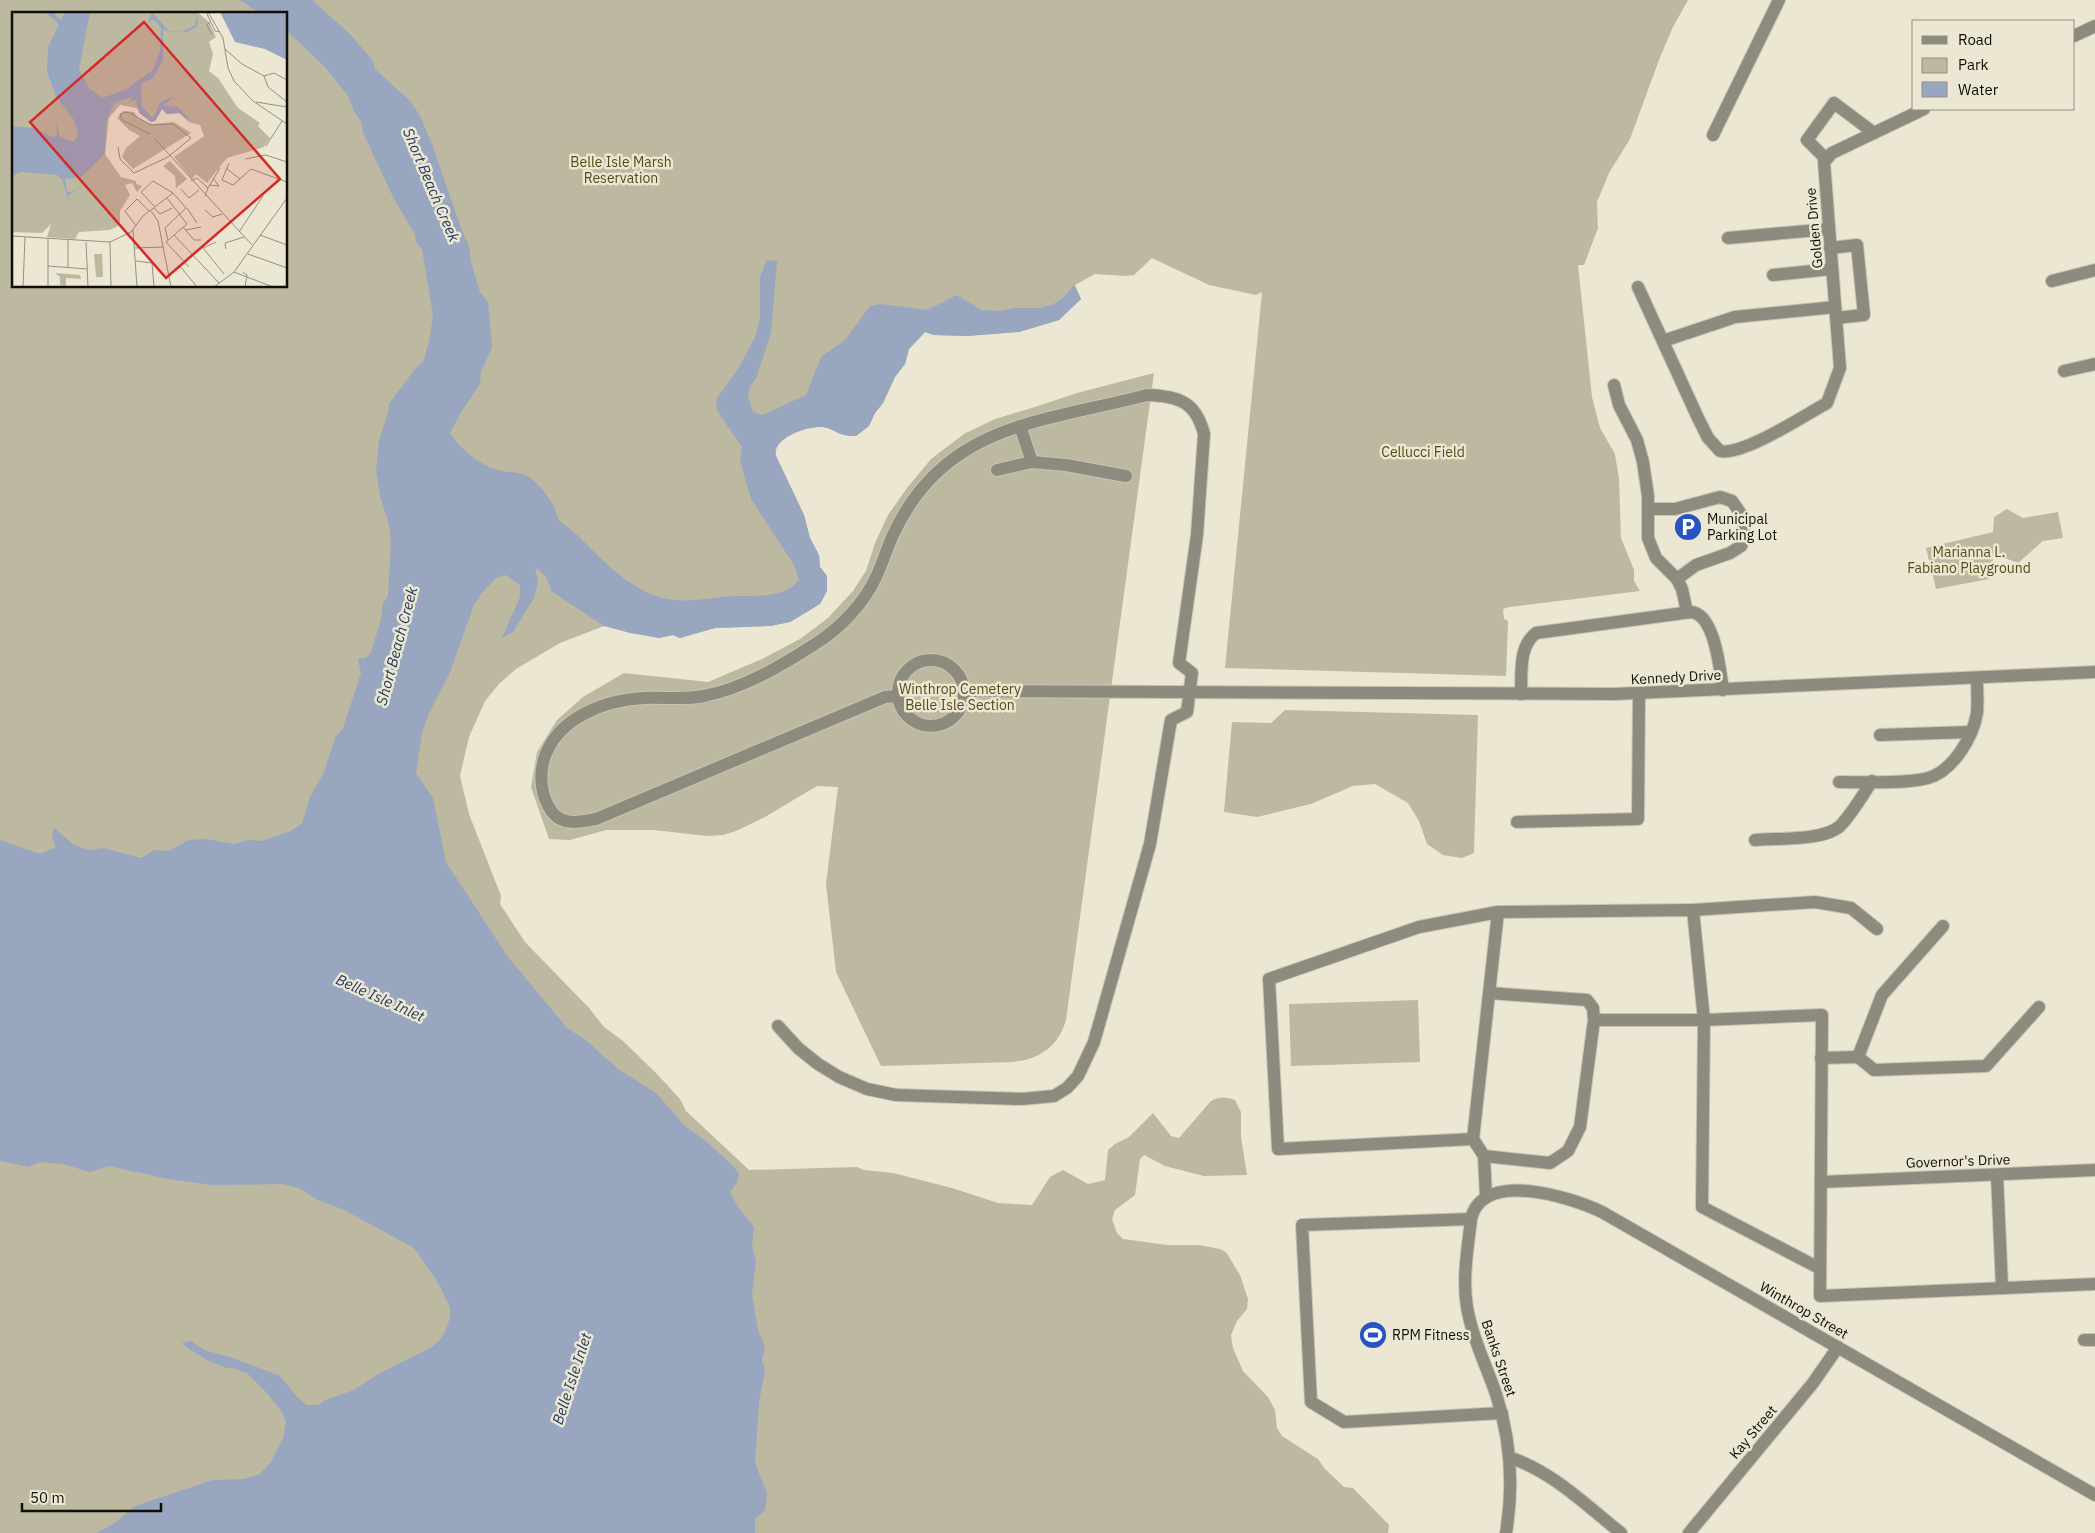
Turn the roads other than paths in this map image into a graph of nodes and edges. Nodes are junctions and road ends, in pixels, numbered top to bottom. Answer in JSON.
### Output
{"nodes":[{"id":1,"x":1779,"y":0,"type":"edge"},
{"id":2,"x":2095,"y":26,"type":"edge"},
{"id":3,"x":2075,"y":36,"type":"edge"},
{"id":4,"x":1922,"y":110,"type":"edge"},
{"id":5,"x":1874,"y":133,"type":"junction"},
{"id":6,"x":1713,"y":135,"type":"dead end"},
{"id":7,"x":1826,"y":159,"type":"junction"},
{"id":8,"x":1829,"y":229,"type":"junction"},
{"id":9,"x":1728,"y":238,"type":"dead end"},
{"id":10,"x":1830,"y":248,"type":"junction"},
{"id":11,"x":1832,"y":268,"type":"junction"},
{"id":12,"x":2095,"y":270,"type":"edge"},
{"id":13,"x":1773,"y":275,"type":"dead end"},
{"id":14,"x":2052,"y":281,"type":"dead end"},
{"id":15,"x":1638,"y":287,"type":"dead end"},
{"id":16,"x":1835,"y":312,"type":"junction"},
{"id":17,"x":1663,"y":341,"type":"junction"},
{"id":18,"x":2095,"y":364,"type":"edge"},
{"id":19,"x":2064,"y":371,"type":"dead end"},
{"id":20,"x":1614,"y":385,"type":"dead end"},
{"id":21,"x":1020,"y":426,"type":"junction"},
{"id":22,"x":1032,"y":462,"type":"junction"},
{"id":23,"x":998,"y":470,"type":"dead end"},
{"id":24,"x":1126,"y":476,"type":"dead end"},
{"id":25,"x":1648,"y":509,"type":"junction"},
{"id":26,"x":1677,"y":579,"type":"junction"},
{"id":27,"x":1687,"y":612,"type":"junction"},
{"id":28,"x":2095,"y":672,"type":"edge"},
{"id":29,"x":1977,"y":678,"type":"junction"},
{"id":30,"x":1723,"y":690,"type":"junction"},
{"id":31,"x":964,"y":691,"type":"junction"},
{"id":32,"x":1189,"y":692,"type":"junction"},
{"id":33,"x":1521,"y":694,"type":"junction"},
{"id":34,"x":1638,"y":694,"type":"junction"},
{"id":35,"x":898,"y":696,"type":"junction"},
{"id":36,"x":1970,"y":732,"type":"junction"},
{"id":37,"x":1880,"y":736,"type":"dead end"},
{"id":38,"x":1872,"y":781,"type":"junction"},
{"id":39,"x":1839,"y":782,"type":"dead end"},
{"id":40,"x":1517,"y":822,"type":"dead end"},
{"id":41,"x":1755,"y":840,"type":"dead end"},
{"id":42,"x":1693,"y":910,"type":"junction"},
{"id":43,"x":1498,"y":912,"type":"junction"},
{"id":44,"x":1943,"y":926,"type":"dead end"},
{"id":45,"x":1877,"y":929,"type":"dead end"},
{"id":46,"x":1489,"y":993,"type":"junction"},
{"id":47,"x":2039,"y":1007,"type":"dead end"},
{"id":48,"x":1594,"y":1020,"type":"junction"},
{"id":49,"x":1704,"y":1020,"type":"junction"},
{"id":50,"x":778,"y":1026,"type":"dead end"},
{"id":51,"x":1858,"y":1057,"type":"junction"},
{"id":52,"x":1821,"y":1058,"type":"junction"},
{"id":53,"x":1472,"y":1139,"type":"junction"},
{"id":54,"x":1484,"y":1156,"type":"junction"},
{"id":55,"x":2095,"y":1170,"type":"edge"},
{"id":56,"x":1997,"y":1175,"type":"junction"},
{"id":57,"x":1822,"y":1182,"type":"junction"},
{"id":58,"x":1486,"y":1197,"type":"junction"},
{"id":59,"x":1471,"y":1219,"type":"junction"},
{"id":60,"x":1819,"y":1268,"type":"junction"},
{"id":61,"x":2095,"y":1284,"type":"edge"},
{"id":62,"x":2002,"y":1287,"type":"junction"},
{"id":63,"x":1838,"y":1347,"type":"junction"},
{"id":64,"x":1502,"y":1412,"type":"junction"},
{"id":65,"x":1511,"y":1458,"type":"junction"},
{"id":66,"x":2095,"y":1495,"type":"edge"},
{"id":67,"x":1506,"y":1533,"type":"edge"},
{"id":68,"x":1621,"y":1533,"type":"edge"},
{"id":69,"x":1689,"y":1533,"type":"edge"}],
"edges":[{"from":1,"to":6,"type":"street"},
{"from":2,"to":3,"type":"street"},
{"from":4,"to":5,"type":"street"},
{"from":5,"to":7,"type":"street"},
{"from":5,"to":7,"type":"street"},
{"from":7,"to":8,"type":"street","name":"Golden Drive"},
{"from":8,"to":9,"type":"street"},
{"from":8,"to":10,"type":"street","name":"Golden Drive"},
{"from":10,"to":11,"type":"street","name":"Golden Drive"},
{"from":10,"to":16,"type":"street"},
{"from":11,"to":13,"type":"street"},
{"from":11,"to":16,"type":"street","name":"Golden Drive"},
{"from":12,"to":14,"type":"street"},
{"from":15,"to":17,"type":"street"},
{"from":16,"to":17,"type":"street"},
{"from":16,"to":17,"type":"street","name":"Golden Drive"},
{"from":18,"to":19,"type":"street"},
{"from":20,"to":25,"type":"street"},
{"from":21,"to":22,"type":"street"},
{"from":21,"to":32,"type":"street"},
{"from":21,"to":35,"type":"street"},
{"from":22,"to":23,"type":"street"},
{"from":22,"to":24,"type":"street"},
{"from":25,"to":26,"type":"street"},
{"from":25,"to":26,"type":"street"},
{"from":26,"to":27,"type":"street"},
{"from":27,"to":30,"type":"street"},
{"from":27,"to":33,"type":"street"},
{"from":28,"to":29,"type":"street","name":"Kennedy Drive"},
{"from":29,"to":30,"type":"street","name":"Kennedy Drive"},
{"from":29,"to":36,"type":"street"},
{"from":30,"to":34,"type":"street","name":"Kennedy Drive"},
{"from":31,"to":32,"type":"street","name":"Kennedy Drive"},
{"from":31,"to":35,"type":"street"},
{"from":31,"to":35,"type":"street"},
{"from":32,"to":33,"type":"street","name":"Kennedy Drive"},
{"from":32,"to":50,"type":"street"},
{"from":33,"to":34,"type":"street","name":"Kennedy Drive"},
{"from":34,"to":40,"type":"street"},
{"from":36,"to":37,"type":"street"},
{"from":36,"to":38,"type":"street"},
{"from":38,"to":39,"type":"street"},
{"from":38,"to":41,"type":"street"},
{"from":42,"to":43,"type":"street"},
{"from":42,"to":45,"type":"street"},
{"from":42,"to":49,"type":"street"},
{"from":43,"to":46,"type":"street"},
{"from":43,"to":53,"type":"street"},
{"from":44,"to":51,"type":"street"},
{"from":46,"to":48,"type":"street"},
{"from":46,"to":53,"type":"street"},
{"from":47,"to":51,"type":"street"},
{"from":48,"to":49,"type":"street"},
{"from":48,"to":54,"type":"street"},
{"from":49,"to":52,"type":"street"},
{"from":49,"to":60,"type":"street"},
{"from":51,"to":52,"type":"street"},
{"from":52,"to":57,"type":"street"},
{"from":53,"to":54,"type":"street"},
{"from":54,"to":58,"type":"street"},
{"from":55,"to":56,"type":"street","name":"Governor's Drive"},
{"from":56,"to":57,"type":"street","name":"Governor's Drive"},
{"from":56,"to":62,"type":"street"},
{"from":57,"to":60,"type":"street"},
{"from":58,"to":59,"type":"street","name":"Banks Street"},
{"from":58,"to":63,"type":"street","name":"Winthrop Street"},
{"from":59,"to":64,"type":"street","name":"Banks Street"},
{"from":59,"to":64,"type":"street"},
{"from":60,"to":62,"type":"street"},
{"from":61,"to":62,"type":"street"},
{"from":63,"to":66,"type":"street","name":"Winthrop Street"},
{"from":63,"to":69,"type":"street","name":"Kay Street"},
{"from":64,"to":65,"type":"street","name":"Banks Street"},
{"from":65,"to":67,"type":"street","name":"Banks Street"},
{"from":65,"to":68,"type":"street"}]}
